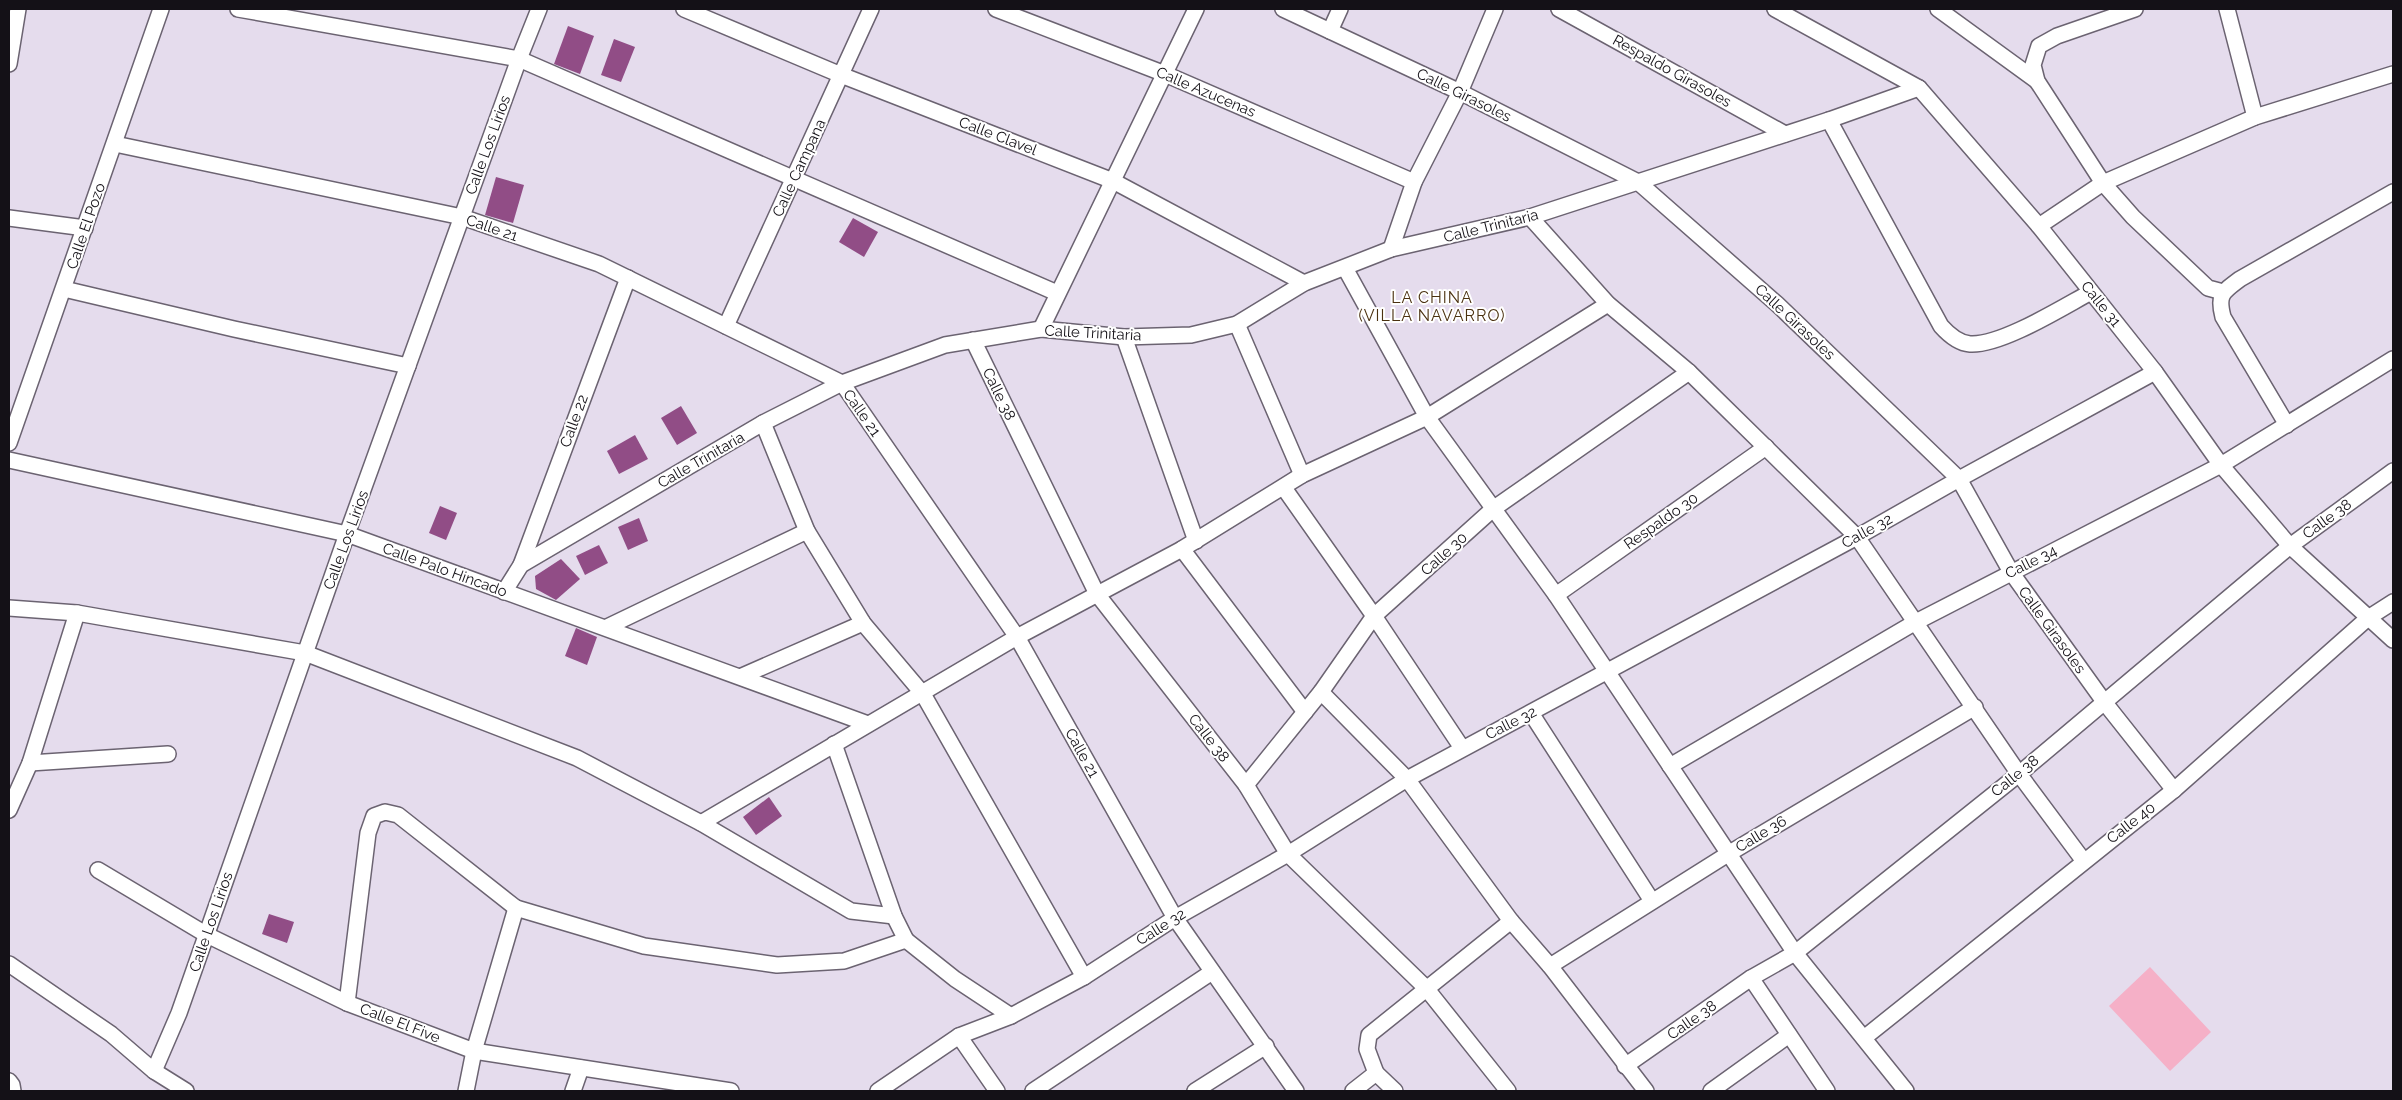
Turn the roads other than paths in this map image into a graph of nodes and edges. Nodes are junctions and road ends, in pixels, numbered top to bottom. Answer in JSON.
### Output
{"nodes":[{"id":1,"x":18,"y":9,"type":"edge"},
{"id":2,"x":161,"y":9,"type":"edge"},
{"id":3,"x":238,"y":9,"type":"edge"},
{"id":4,"x":539,"y":9,"type":"edge"},
{"id":5,"x":684,"y":9,"type":"edge"},
{"id":6,"x":871,"y":9,"type":"edge"},
{"id":7,"x":996,"y":9,"type":"edge"},
{"id":8,"x":1196,"y":9,"type":"edge"},
{"id":9,"x":1283,"y":9,"type":"edge"},
{"id":10,"x":1340,"y":9,"type":"edge"},
{"id":11,"x":1495,"y":9,"type":"edge"},
{"id":12,"x":1559,"y":9,"type":"edge"},
{"id":13,"x":1775,"y":9,"type":"edge"},
{"id":14,"x":1938,"y":9,"type":"edge"},
{"id":15,"x":2135,"y":9,"type":"edge"},
{"id":16,"x":2227,"y":9,"type":"edge"},
{"id":17,"x":2112,"y":12,"type":"edge"},
{"id":18,"x":1960,"y":14,"type":"edge"},
{"id":19,"x":1330,"y":31,"type":"junction"},
{"id":20,"x":518,"y":59,"type":"junction"},
{"id":21,"x":9,"y":64,"type":"edge"},
{"id":22,"x":1165,"y":74,"type":"junction"},
{"id":23,"x":2393,"y":74,"type":"edge"},
{"id":24,"x":841,"y":75,"type":"junction"},
{"id":25,"x":2037,"y":82,"type":"junction"},
{"id":26,"x":1919,"y":88,"type":"junction"},
{"id":27,"x":1460,"y":92,"type":"junction"},
{"id":28,"x":2255,"y":117,"type":"junction"},
{"id":29,"x":1829,"y":120,"type":"junction"},
{"id":30,"x":1785,"y":134,"type":"junction"},
{"id":31,"x":115,"y":144,"type":"junction"},
{"id":32,"x":794,"y":180,"type":"junction"},
{"id":33,"x":1113,"y":181,"type":"junction"},
{"id":34,"x":1414,"y":182,"type":"junction"},
{"id":35,"x":1638,"y":182,"type":"junction"},
{"id":36,"x":2103,"y":183,"type":"junction"},
{"id":37,"x":2393,"y":192,"type":"edge"},
{"id":38,"x":462,"y":217,"type":"junction"},
{"id":39,"x":9,"y":218,"type":"edge"},
{"id":40,"x":1530,"y":218,"type":"junction"},
{"id":41,"x":2039,"y":226,"type":"junction"},
{"id":42,"x":85,"y":228,"type":"junction"},
{"id":43,"x":1391,"y":249,"type":"junction"},
{"id":44,"x":1345,"y":268,"type":"junction"},
{"id":45,"x":628,"y":278,"type":"junction"},
{"id":46,"x":1304,"y":283,"type":"junction"},
{"id":47,"x":64,"y":289,"type":"junction"},
{"id":48,"x":2091,"y":292,"type":"junction"},
{"id":49,"x":2223,"y":292,"type":"junction"},
{"id":50,"x":1057,"y":293,"type":"junction"},
{"id":51,"x":1608,"y":304,"type":"junction"},
{"id":52,"x":1237,"y":324,"type":"junction"},
{"id":53,"x":726,"y":326,"type":"junction"},
{"id":54,"x":1041,"y":329,"type":"junction"},
{"id":55,"x":1124,"y":337,"type":"junction"},
{"id":56,"x":973,"y":340,"type":"junction"},
{"id":57,"x":2393,"y":359,"type":"edge"},
{"id":58,"x":408,"y":366,"type":"junction"},
{"id":59,"x":1689,"y":372,"type":"junction"},
{"id":60,"x":2155,"y":372,"type":"junction"},
{"id":61,"x":842,"y":383,"type":"junction"},
{"id":62,"x":1427,"y":417,"type":"junction"},
{"id":63,"x":763,"y":424,"type":"junction"},
{"id":64,"x":2287,"y":425,"type":"junction"},
{"id":65,"x":9,"y":443,"type":"edge"},
{"id":66,"x":1766,"y":447,"type":"junction"},
{"id":67,"x":9,"y":460,"type":"edge"},
{"id":68,"x":2221,"y":465,"type":"junction"},
{"id":69,"x":2393,"y":471,"type":"edge"},
{"id":70,"x":1302,"y":475,"type":"junction"},
{"id":71,"x":1959,"y":479,"type":"junction"},
{"id":72,"x":1284,"y":488,"type":"junction"},
{"id":73,"x":1493,"y":510,"type":"junction"},
{"id":74,"x":807,"y":531,"type":"junction"},
{"id":75,"x":347,"y":534,"type":"junction"},
{"id":76,"x":1857,"y":537,"type":"junction"},
{"id":77,"x":1196,"y":541,"type":"junction"},
{"id":78,"x":2290,"y":546,"type":"junction"},
{"id":79,"x":1182,"y":549,"type":"junction"},
{"id":80,"x":521,"y":565,"type":"junction"},
{"id":81,"x":2011,"y":572,"type":"junction"},
{"id":82,"x":504,"y":592,"type":"junction"},
{"id":83,"x":1097,"y":594,"type":"junction"},
{"id":84,"x":1556,"y":595,"type":"junction"},
{"id":85,"x":2393,"y":602,"type":"edge"},
{"id":86,"x":9,"y":608,"type":"edge"},
{"id":87,"x":77,"y":613,"type":"junction"},
{"id":88,"x":1374,"y":616,"type":"junction"},
{"id":89,"x":2368,"y":618,"type":"junction"},
{"id":90,"x":863,"y":623,"type":"junction"},
{"id":91,"x":1914,"y":623,"type":"junction"},
{"id":92,"x":607,"y":627,"type":"junction"},
{"id":93,"x":1017,"y":637,"type":"junction"},
{"id":94,"x":2393,"y":640,"type":"edge"},
{"id":95,"x":305,"y":653,"type":"junction"},
{"id":96,"x":1607,"y":673,"type":"junction"},
{"id":97,"x":742,"y":676,"type":"junction"},
{"id":98,"x":1321,"y":692,"type":"junction"},
{"id":99,"x":923,"y":694,"type":"junction"},
{"id":100,"x":2105,"y":703,"type":"junction"},
{"id":101,"x":1975,"y":707,"type":"junction"},
{"id":102,"x":1305,"y":712,"type":"junction"},
{"id":103,"x":1531,"y":713,"type":"junction"},
{"id":104,"x":868,"y":724,"type":"junction"},
{"id":105,"x":834,"y":744,"type":"junction"},
{"id":106,"x":1462,"y":748,"type":"junction"},
{"id":107,"x":168,"y":754,"type":"dead end"},
{"id":108,"x":30,"y":762,"type":"junction"},
{"id":109,"x":1670,"y":766,"type":"junction"},
{"id":110,"x":2019,"y":774,"type":"junction"},
{"id":111,"x":1407,"y":779,"type":"junction"},
{"id":112,"x":1246,"y":785,"type":"junction"},
{"id":113,"x":2174,"y":790,"type":"junction"},
{"id":114,"x":9,"y":810,"type":"edge"},
{"id":115,"x":701,"y":823,"type":"junction"},
{"id":116,"x":1288,"y":854,"type":"junction"},
{"id":117,"x":1728,"y":854,"type":"junction"},
{"id":118,"x":2083,"y":860,"type":"junction"},
{"id":119,"x":98,"y":870,"type":"dead end"},
{"id":120,"x":1652,"y":901,"type":"junction"},
{"id":121,"x":516,"y":908,"type":"junction"},
{"id":122,"x":894,"y":916,"type":"junction"},
{"id":123,"x":1175,"y":918,"type":"junction"},
{"id":124,"x":1510,"y":921,"type":"junction"},
{"id":125,"x":206,"y":935,"type":"junction"},
{"id":126,"x":906,"y":940,"type":"junction"},
{"id":127,"x":1795,"y":952,"type":"junction"},
{"id":128,"x":9,"y":964,"type":"edge"},
{"id":129,"x":1550,"y":966,"type":"junction"},
{"id":130,"x":1212,"y":972,"type":"junction"},
{"id":131,"x":1084,"y":977,"type":"junction"},
{"id":132,"x":1751,"y":978,"type":"junction"},
{"id":133,"x":1426,"y":988,"type":"junction"},
{"id":134,"x":347,"y":1002,"type":"junction"},
{"id":135,"x":1011,"y":1016,"type":"junction"},
{"id":136,"x":1789,"y":1035,"type":"junction"},
{"id":137,"x":959,"y":1036,"type":"junction"},
{"id":138,"x":1864,"y":1038,"type":"junction"},
{"id":139,"x":1266,"y":1046,"type":"junction"},
{"id":140,"x":474,"y":1051,"type":"junction"},
{"id":141,"x":1625,"y":1066,"type":"junction"},
{"id":142,"x":581,"y":1068,"type":"junction"},
{"id":143,"x":154,"y":1071,"type":"junction"},
{"id":144,"x":1376,"y":1073,"type":"junction"},
{"id":145,"x":9,"y":1081,"type":"edge"},
{"id":146,"x":13,"y":1091,"type":"edge"},
{"id":147,"x":186,"y":1091,"type":"edge"},
{"id":148,"x":466,"y":1091,"type":"edge"},
{"id":149,"x":573,"y":1091,"type":"edge"},
{"id":150,"x":731,"y":1091,"type":"edge"},
{"id":151,"x":878,"y":1091,"type":"edge"},
{"id":152,"x":997,"y":1091,"type":"edge"},
{"id":153,"x":1033,"y":1091,"type":"edge"},
{"id":154,"x":1195,"y":1091,"type":"edge"},
{"id":155,"x":1296,"y":1091,"type":"edge"},
{"id":156,"x":1353,"y":1091,"type":"edge"},
{"id":157,"x":1395,"y":1091,"type":"edge"},
{"id":158,"x":1508,"y":1091,"type":"edge"},
{"id":159,"x":1646,"y":1091,"type":"edge"},
{"id":160,"x":1711,"y":1091,"type":"edge"},
{"id":161,"x":1827,"y":1091,"type":"edge"},
{"id":162,"x":1906,"y":1091,"type":"edge"}],
"edges":[{"from":1,"to":21,"type":"street"},
{"from":2,"to":31,"type":"street","name":"Calle El Pozo"},
{"from":3,"to":20,"type":"street"},
{"from":4,"to":20,"type":"street","name":"Calle Los Lirios"},
{"from":5,"to":24,"type":"street","name":"Calle Clavel"},
{"from":6,"to":24,"type":"street","name":"Calle Campana"},
{"from":7,"to":22,"type":"street","name":"Calle Azucenas"},
{"from":8,"to":22,"type":"street"},
{"from":9,"to":19,"type":"street","name":"Calle Girasoles"},
{"from":10,"to":19,"type":"street"},
{"from":11,"to":27,"type":"street"},
{"from":12,"to":30,"type":"street","name":"Respaldo Girasoles"},
{"from":13,"to":26,"type":"street","name":"Calle 31"},
{"from":14,"to":18,"type":"street"},
{"from":15,"to":17,"type":"street"},
{"from":16,"to":28,"type":"street"},
{"from":17,"to":25,"type":"street"},
{"from":18,"to":25,"type":"street"},
{"from":19,"to":27,"type":"street","name":"Calle Girasoles"},
{"from":20,"to":32,"type":"street"},
{"from":20,"to":38,"type":"street","name":"Calle Los Lirios"},
{"from":22,"to":33,"type":"street"},
{"from":22,"to":34,"type":"street","name":"Calle Azucenas"},
{"from":23,"to":28,"type":"street"},
{"from":24,"to":32,"type":"street","name":"Calle Campana"},
{"from":24,"to":33,"type":"street","name":"Calle Clavel"},
{"from":25,"to":36,"type":"street"},
{"from":26,"to":29,"type":"street","name":"Calle Trinitaria"},
{"from":26,"to":41,"type":"street","name":"Calle 31"},
{"from":27,"to":34,"type":"street"},
{"from":27,"to":35,"type":"street","name":"Calle Girasoles"},
{"from":28,"to":36,"type":"street"},
{"from":29,"to":30,"type":"street","name":"Calle Trinitaria"},
{"from":29,"to":48,"type":"street"},
{"from":30,"to":35,"type":"street","name":"Calle Trinitaria"},
{"from":31,"to":38,"type":"street","name":"Calle 21"},
{"from":31,"to":42,"type":"street","name":"Calle El Pozo"},
{"from":32,"to":50,"type":"street"},
{"from":32,"to":53,"type":"street","name":"Calle Campana"},
{"from":33,"to":46,"type":"street","name":"Calle Clavel"},
{"from":33,"to":50,"type":"street"},
{"from":34,"to":43,"type":"street"},
{"from":35,"to":40,"type":"street","name":"Calle Trinitaria"},
{"from":35,"to":71,"type":"street","name":"Calle Girasoles"},
{"from":36,"to":41,"type":"street"},
{"from":36,"to":49,"type":"street"},
{"from":37,"to":49,"type":"street"},
{"from":38,"to":45,"type":"street","name":"Calle 21"},
{"from":38,"to":58,"type":"street","name":"Calle Los Lirios"},
{"from":39,"to":42,"type":"street"},
{"from":40,"to":43,"type":"street","name":"Calle Trinitaria"},
{"from":40,"to":51,"type":"street"},
{"from":41,"to":48,"type":"street","name":"Calle 31"},
{"from":42,"to":47,"type":"street","name":"Calle El Pozo"},
{"from":43,"to":44,"type":"street","name":"Calle Trinitaria"},
{"from":44,"to":46,"type":"street","name":"Calle Trinitaria"},
{"from":44,"to":62,"type":"street"},
{"from":45,"to":53,"type":"street","name":"Calle 21"},
{"from":45,"to":80,"type":"street","name":"Calle 22"},
{"from":46,"to":52,"type":"street","name":"Calle Trinitaria"},
{"from":47,"to":58,"type":"street"},
{"from":47,"to":65,"type":"street","name":"Calle El Pozo"},
{"from":48,"to":60,"type":"street","name":"Calle 31"},
{"from":49,"to":64,"type":"street"},
{"from":50,"to":54,"type":"street"},
{"from":51,"to":59,"type":"street"},
{"from":51,"to":62,"type":"street"},
{"from":52,"to":55,"type":"street","name":"Calle Trinitaria"},
{"from":52,"to":70,"type":"street"},
{"from":53,"to":61,"type":"street","name":"Calle 21"},
{"from":54,"to":55,"type":"street","name":"Calle Trinitaria"},
{"from":54,"to":56,"type":"street","name":"Calle Trinitaria"},
{"from":55,"to":77,"type":"street"},
{"from":56,"to":61,"type":"street","name":"Calle Trinitaria"},
{"from":56,"to":83,"type":"street","name":"Calle 38"},
{"from":57,"to":64,"type":"street","name":"Calle 34"},
{"from":58,"to":75,"type":"street","name":"Calle Los Lirios"},
{"from":59,"to":66,"type":"street"},
{"from":59,"to":73,"type":"street","name":"Calle 30"},
{"from":60,"to":68,"type":"street","name":"Calle 31"},
{"from":60,"to":71,"type":"street","name":"Calle 32"},
{"from":61,"to":63,"type":"street","name":"Calle Trinitaria"},
{"from":61,"to":93,"type":"street","name":"Calle 21"},
{"from":62,"to":70,"type":"street"},
{"from":62,"to":73,"type":"street"},
{"from":63,"to":74,"type":"street"},
{"from":63,"to":80,"type":"street","name":"Calle Trinitaria"},
{"from":64,"to":68,"type":"street","name":"Calle 34"},
{"from":66,"to":76,"type":"street"},
{"from":66,"to":84,"type":"street","name":"Respaldo 30"},
{"from":67,"to":75,"type":"street","name":"Calle Palo Hincado"},
{"from":68,"to":78,"type":"street","name":"Calle 31"},
{"from":68,"to":81,"type":"street","name":"Calle 34"},
{"from":69,"to":78,"type":"street","name":"Calle 38"},
{"from":70,"to":72,"type":"street"},
{"from":71,"to":76,"type":"street","name":"Calle 32"},
{"from":71,"to":81,"type":"street","name":"Calle Girasoles"},
{"from":72,"to":77,"type":"street"},
{"from":72,"to":88,"type":"street"},
{"from":73,"to":84,"type":"street"},
{"from":73,"to":88,"type":"street","name":"Calle 30"},
{"from":74,"to":90,"type":"street"},
{"from":74,"to":92,"type":"street"},
{"from":75,"to":82,"type":"street","name":"Calle Palo Hincado"},
{"from":75,"to":95,"type":"street","name":"Calle Los Lirios"},
{"from":76,"to":91,"type":"street"},
{"from":76,"to":96,"type":"street","name":"Calle 32"},
{"from":77,"to":79,"type":"street"},
{"from":78,"to":89,"type":"street","name":"Calle 31"},
{"from":78,"to":100,"type":"street","name":"Calle 38"},
{"from":79,"to":83,"type":"street"},
{"from":79,"to":102,"type":"street"},
{"from":80,"to":82,"type":"street","name":"Calle Trinitaria"},
{"from":81,"to":91,"type":"street","name":"Calle 34"},
{"from":81,"to":100,"type":"street","name":"Calle Girasoles"},
{"from":82,"to":92,"type":"street","name":"Calle Palo Hincado"},
{"from":83,"to":93,"type":"street"},
{"from":83,"to":112,"type":"street","name":"Calle 38"},
{"from":84,"to":96,"type":"street"},
{"from":85,"to":89,"type":"street","name":"Calle 40"},
{"from":86,"to":87,"type":"street"},
{"from":87,"to":95,"type":"street"},
{"from":87,"to":108,"type":"street"},
{"from":88,"to":98,"type":"street","name":"Calle 30"},
{"from":88,"to":106,"type":"street"},
{"from":89,"to":94,"type":"street","name":"Calle 31"},
{"from":89,"to":113,"type":"street","name":"Calle 40"},
{"from":90,"to":97,"type":"street"},
{"from":90,"to":99,"type":"street"},
{"from":91,"to":101,"type":"street"},
{"from":91,"to":109,"type":"street","name":"Calle 34"},
{"from":92,"to":97,"type":"street","name":"Calle Palo Hincado"},
{"from":93,"to":99,"type":"street"},
{"from":93,"to":123,"type":"street","name":"Calle 21"},
{"from":95,"to":115,"type":"street"},
{"from":95,"to":125,"type":"street","name":"Calle Los Lirios"},
{"from":96,"to":103,"type":"street","name":"Calle 32"},
{"from":96,"to":109,"type":"street"},
{"from":97,"to":104,"type":"street","name":"Calle Palo Hincado"},
{"from":98,"to":102,"type":"street","name":"Calle 30"},
{"from":98,"to":111,"type":"street"},
{"from":99,"to":104,"type":"street"},
{"from":99,"to":131,"type":"street"},
{"from":100,"to":110,"type":"street","name":"Calle 38"},
{"from":100,"to":113,"type":"street","name":"Calle Girasoles"},
{"from":101,"to":110,"type":"street"},
{"from":101,"to":117,"type":"street","name":"Calle 36"},
{"from":102,"to":112,"type":"street","name":"Calle 30"},
{"from":103,"to":106,"type":"street","name":"Calle 32"},
{"from":103,"to":120,"type":"street"},
{"from":104,"to":105,"type":"street"},
{"from":105,"to":115,"type":"street"},
{"from":105,"to":122,"type":"street"},
{"from":106,"to":111,"type":"street","name":"Calle 32"},
{"from":107,"to":108,"type":"street"},
{"from":108,"to":114,"type":"street"},
{"from":109,"to":117,"type":"street"},
{"from":110,"to":118,"type":"street"},
{"from":110,"to":127,"type":"street","name":"Calle 38"},
{"from":111,"to":116,"type":"street","name":"Calle 32"},
{"from":111,"to":124,"type":"street"},
{"from":112,"to":116,"type":"street","name":"Calle 38"},
{"from":113,"to":118,"type":"street","name":"Calle 40"},
{"from":115,"to":122,"type":"street"},
{"from":116,"to":123,"type":"street","name":"Calle 32"},
{"from":116,"to":133,"type":"street","name":"Calle 38"},
{"from":117,"to":120,"type":"street","name":"Calle 36"},
{"from":117,"to":127,"type":"street"},
{"from":118,"to":138,"type":"street","name":"Calle 40"},
{"from":119,"to":125,"type":"street","name":"Calle El Five"},
{"from":120,"to":129,"type":"street","name":"Calle 36"},
{"from":121,"to":126,"type":"street"},
{"from":121,"to":134,"type":"street"},
{"from":121,"to":140,"type":"street"},
{"from":122,"to":126,"type":"street"},
{"from":123,"to":130,"type":"street","name":"Calle 21"},
{"from":123,"to":131,"type":"street","name":"Calle 32"},
{"from":124,"to":129,"type":"street"},
{"from":124,"to":133,"type":"street"},
{"from":125,"to":134,"type":"street","name":"Calle El Five"},
{"from":125,"to":143,"type":"street","name":"Calle Los Lirios"},
{"from":126,"to":135,"type":"street"},
{"from":127,"to":132,"type":"street","name":"Calle 38"},
{"from":127,"to":138,"type":"street"},
{"from":128,"to":143,"type":"street"},
{"from":129,"to":141,"type":"street"},
{"from":130,"to":139,"type":"street","name":"Calle 21"},
{"from":130,"to":153,"type":"street"},
{"from":131,"to":135,"type":"street","name":"Calle 32"},
{"from":132,"to":136,"type":"street"},
{"from":132,"to":141,"type":"street","name":"Calle 38"},
{"from":133,"to":144,"type":"street"},
{"from":133,"to":158,"type":"street","name":"Calle 38"},
{"from":134,"to":140,"type":"street","name":"Calle El Five"},
{"from":135,"to":137,"type":"street","name":"Calle 32"},
{"from":136,"to":160,"type":"street"},
{"from":136,"to":161,"type":"street"},
{"from":137,"to":151,"type":"street","name":"Calle 32"},
{"from":137,"to":152,"type":"street"},
{"from":138,"to":162,"type":"street"},
{"from":139,"to":154,"type":"street"},
{"from":139,"to":155,"type":"street","name":"Calle 21"},
{"from":140,"to":142,"type":"street","name":"Calle El Five"},
{"from":140,"to":148,"type":"street"},
{"from":141,"to":159,"type":"street"},
{"from":142,"to":149,"type":"street"},
{"from":142,"to":150,"type":"street","name":"Calle El Five"},
{"from":143,"to":147,"type":"street"},
{"from":144,"to":156,"type":"street"},
{"from":144,"to":157,"type":"street"},
{"from":145,"to":146,"type":"street"}]}
